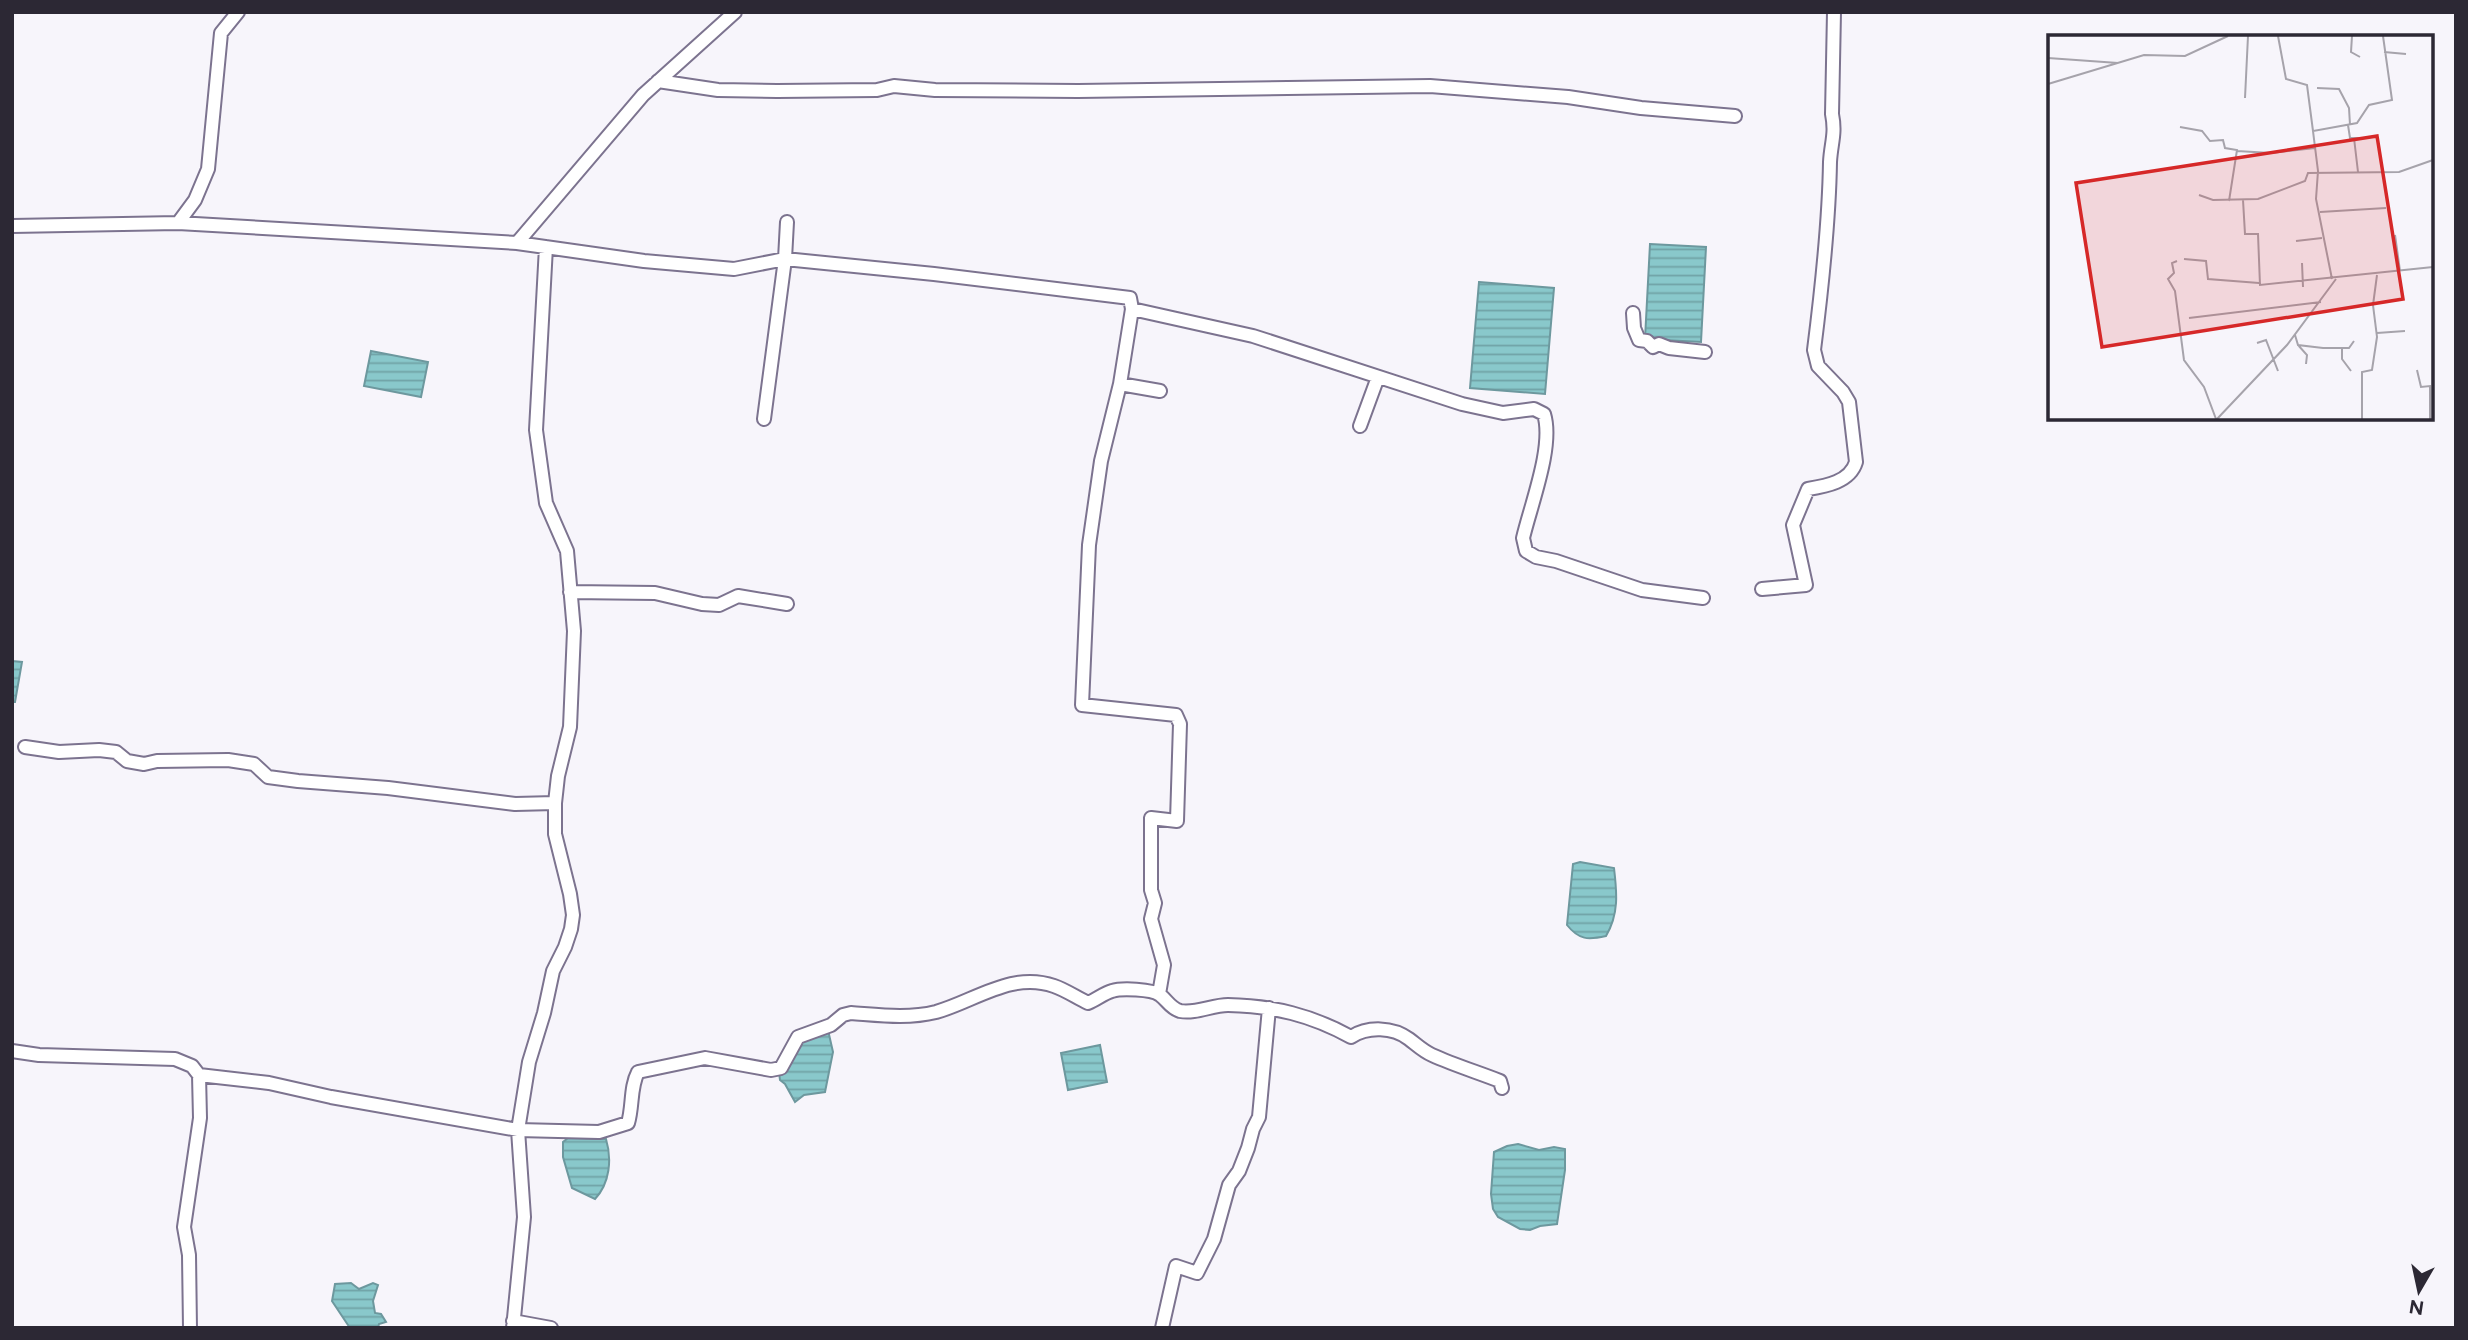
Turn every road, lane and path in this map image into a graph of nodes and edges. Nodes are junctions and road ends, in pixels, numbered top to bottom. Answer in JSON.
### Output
{"nodes":[{"id":1,"x":239,"y":12,"type":"edge"},
{"id":2,"x":735,"y":12,"type":"edge"},
{"id":3,"x":1834,"y":12,"type":"edge"},
{"id":4,"x":658,"y":82,"type":"junction"},
{"id":5,"x":1735,"y":116,"type":"dead end"},
{"id":6,"x":787,"y":222,"type":"dead end"},
{"id":7,"x":178,"y":223,"type":"junction"},
{"id":8,"x":12,"y":226,"type":"edge"},
{"id":9,"x":517,"y":243,"type":"junction"},
{"id":10,"x":546,"y":247,"type":"junction"},
{"id":11,"x":785,"y":259,"type":"junction"},
{"id":12,"x":1132,"y":309,"type":"junction"},
{"id":13,"x":1633,"y":313,"type":"dead end"},
{"id":14,"x":1705,"y":352,"type":"dead end"},
{"id":15,"x":1378,"y":377,"type":"junction"},
{"id":16,"x":1120,"y":384,"type":"junction"},
{"id":17,"x":1160,"y":391,"type":"dead end"},
{"id":18,"x":764,"y":419,"type":"dead end"},
{"id":19,"x":1360,"y":426,"type":"dead end"},
{"id":20,"x":1762,"y":589,"type":"dead end"},
{"id":21,"x":570,"y":592,"type":"junction"},
{"id":22,"x":1703,"y":598,"type":"dead end"},
{"id":23,"x":787,"y":604,"type":"dead end"},
{"id":24,"x":25,"y":747,"type":"dead end"},
{"id":25,"x":555,"y":803,"type":"junction"},
{"id":26,"x":1159,"y":994,"type":"junction"},
{"id":27,"x":1269,"y":1008,"type":"junction"},
{"id":28,"x":12,"y":1051,"type":"edge"},
{"id":29,"x":200,"y":1075,"type":"junction"},
{"id":30,"x":1502,"y":1088,"type":"dead end"},
{"id":31,"x":518,"y":1130,"type":"junction"},
{"id":32,"x":513,"y":1324,"type":"edge"},
{"id":33,"x":190,"y":1328,"type":"edge"},
{"id":34,"x":551,"y":1328,"type":"edge"},
{"id":35,"x":1161,"y":1328,"type":"edge"}],
"edges":[{"from":1,"to":7,"type":"street"},
{"from":2,"to":4,"type":"street"},
{"from":3,"to":20,"type":"street"},
{"from":4,"to":5,"type":"street"},
{"from":4,"to":9,"type":"street"},
{"from":6,"to":11,"type":"street"},
{"from":7,"to":8,"type":"street"},
{"from":7,"to":9,"type":"street"},
{"from":9,"to":10,"type":"street"},
{"from":10,"to":11,"type":"street"},
{"from":10,"to":21,"type":"street"},
{"from":11,"to":12,"type":"street"},
{"from":11,"to":18,"type":"street"},
{"from":12,"to":15,"type":"street"},
{"from":12,"to":16,"type":"street"},
{"from":13,"to":14,"type":"street"},
{"from":15,"to":19,"type":"street"},
{"from":15,"to":22,"type":"street"},
{"from":16,"to":17,"type":"street"},
{"from":16,"to":26,"type":"street"},
{"from":21,"to":23,"type":"street"},
{"from":21,"to":25,"type":"street"},
{"from":24,"to":25,"type":"street"},
{"from":25,"to":31,"type":"street"},
{"from":26,"to":27,"type":"street"},
{"from":26,"to":31,"type":"street"},
{"from":27,"to":30,"type":"street"},
{"from":27,"to":35,"type":"street"},
{"from":28,"to":29,"type":"street"},
{"from":29,"to":31,"type":"street"},
{"from":29,"to":33,"type":"street"},
{"from":31,"to":32,"type":"street"},
{"from":32,"to":34,"type":"street"}]}
